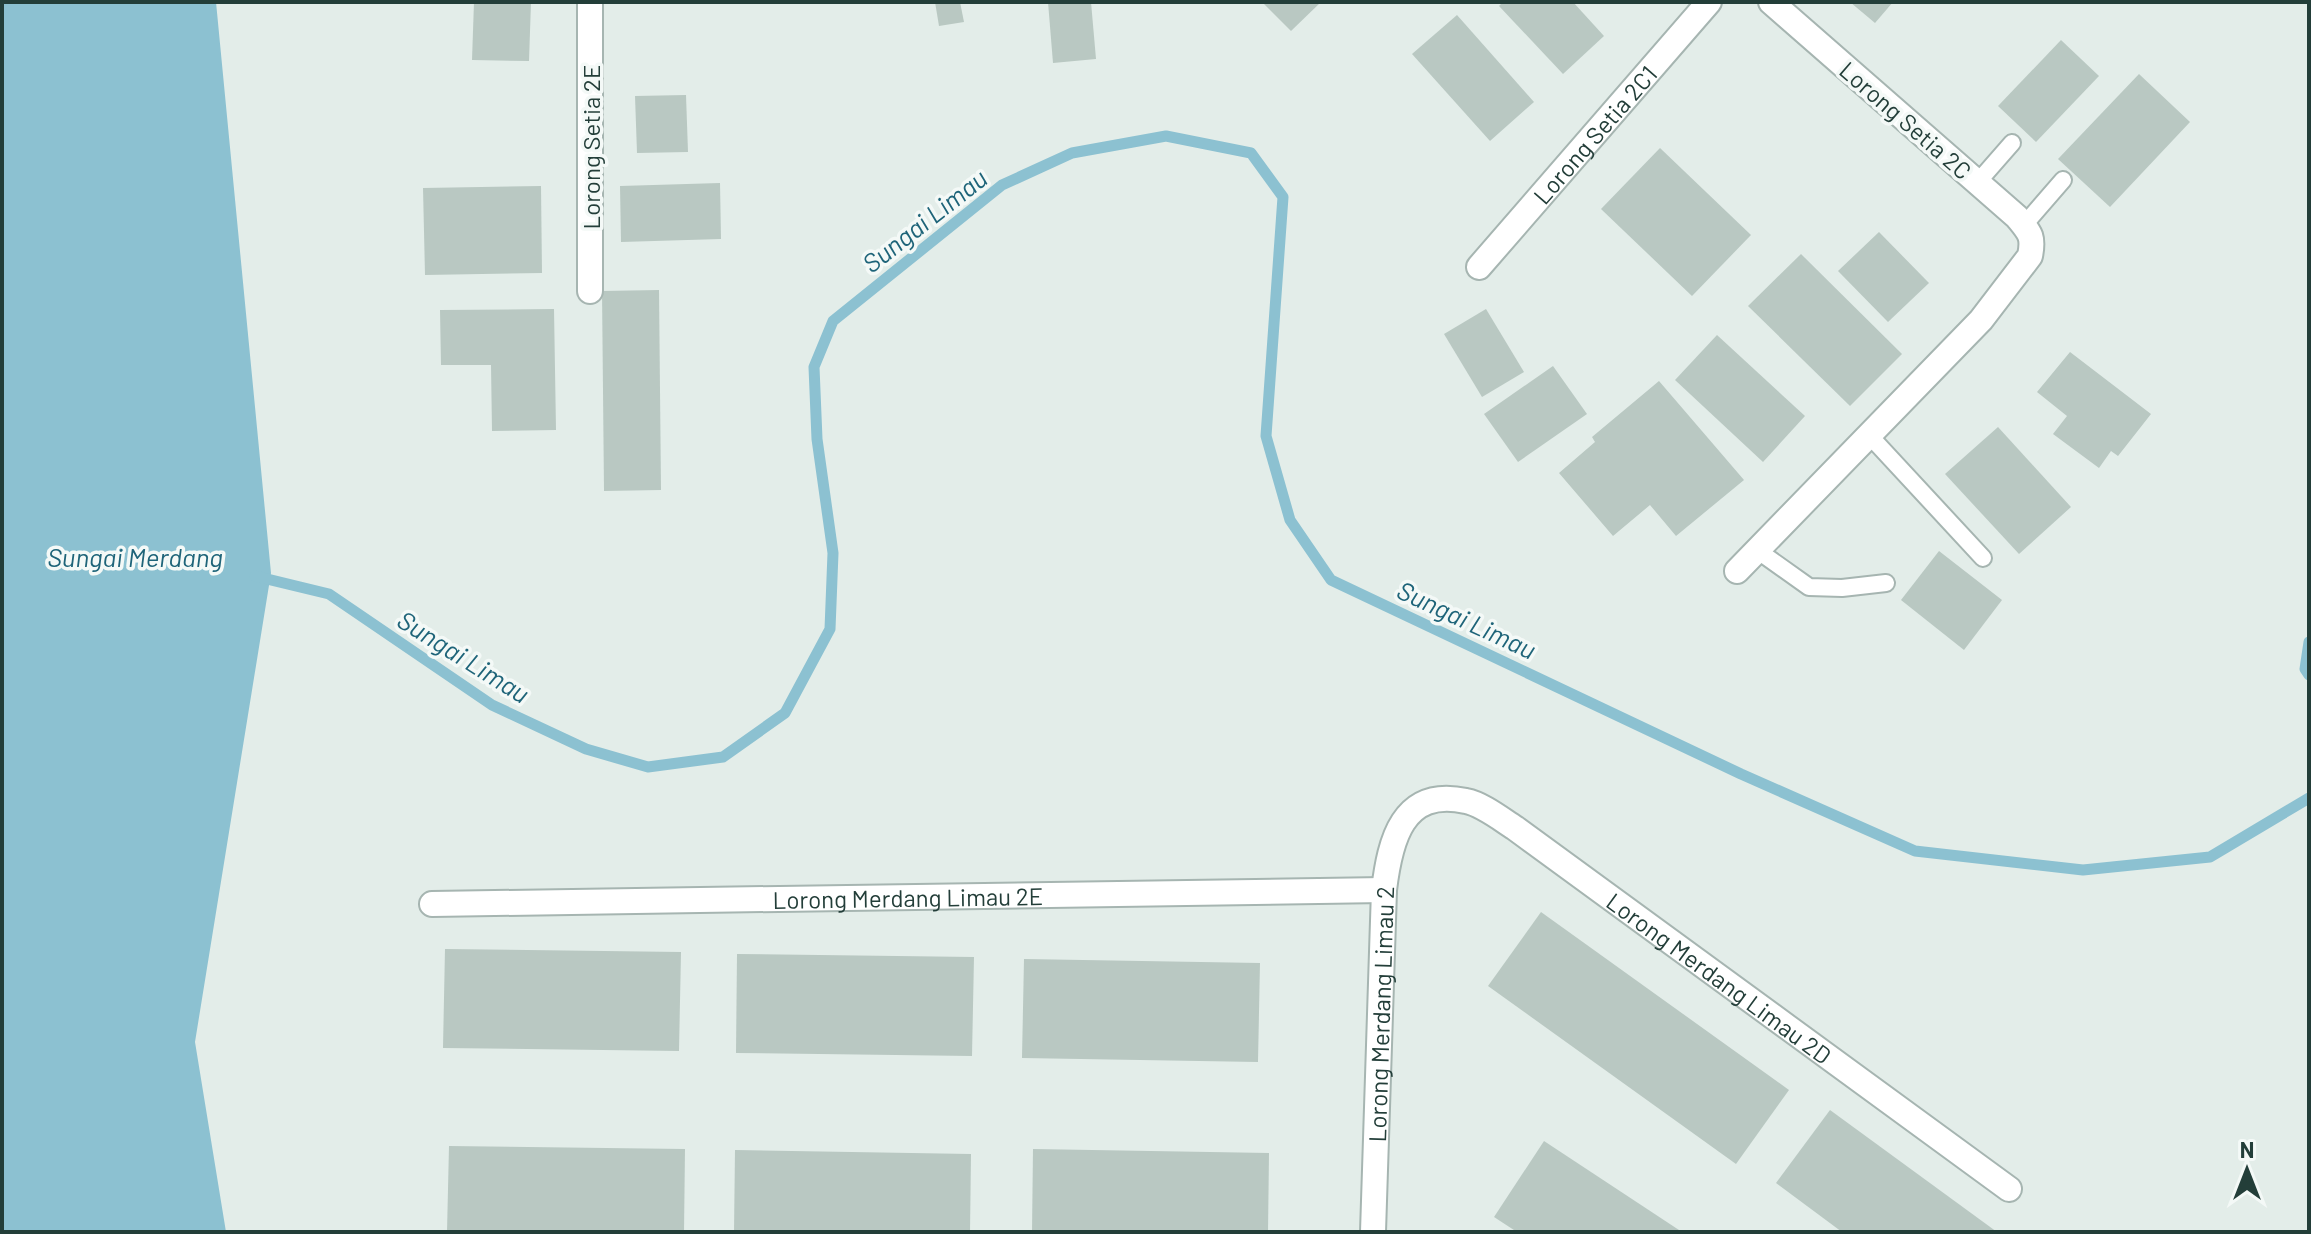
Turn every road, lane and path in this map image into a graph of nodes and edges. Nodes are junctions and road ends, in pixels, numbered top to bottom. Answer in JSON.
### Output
{"nodes":[{"id":1,"x":590,"y":2,"type":"edge"},
{"id":2,"x":1709,"y":2,"type":"edge"},
{"id":3,"x":1771,"y":2,"type":"edge"},
{"id":4,"x":2012,"y":143,"type":"dead end"},
{"id":5,"x":2063,"y":180,"type":"dead end"},
{"id":6,"x":1977,"y":183,"type":"junction"},
{"id":7,"x":2029,"y":235,"type":"junction"},
{"id":8,"x":1479,"y":267,"type":"dead end"},
{"id":9,"x":590,"y":291,"type":"dead end"},
{"id":10,"x":1869,"y":435,"type":"junction"},
{"id":11,"x":1757,"y":550,"type":"junction"},
{"id":12,"x":1983,"y":558,"type":"dead end"},
{"id":13,"x":1737,"y":571,"type":"dead end"},
{"id":14,"x":1886,"y":583,"type":"dead end"},
{"id":15,"x":1416,"y":806,"type":"joint"},
{"id":16,"x":1384,"y":890,"type":"junction"},
{"id":17,"x":432,"y":904,"type":"dead end"},
{"id":18,"x":2009,"y":1189,"type":"dead end"},
{"id":19,"x":1373,"y":1232,"type":"edge"}],
"edges":[{"from":1,"to":9,"type":"street","name":"Lorong Setia 2E"},
{"from":2,"to":8,"type":"street","name":"Lorong Setia 2C1"},
{"from":3,"to":6,"type":"street","name":"Lorong Setia 2C"},
{"from":4,"to":6,"type":"lane"},
{"from":5,"to":7,"type":"lane"},
{"from":6,"to":7,"type":"street","name":"Lorong Setia 2C"},
{"from":7,"to":10,"type":"street"},
{"from":10,"to":11,"type":"street"},
{"from":10,"to":12,"type":"lane"},
{"from":11,"to":13,"type":"street"},
{"from":11,"to":14,"type":"lane"},
{"from":15,"to":16,"type":"street","name":"Lorong Merdang Limau 2"},
{"from":15,"to":18,"type":"street","name":"Lorong Merdang Limau 2D"},
{"from":16,"to":17,"type":"street","name":"Lorong Merdang Limau 2E"},
{"from":16,"to":19,"type":"street","name":"Lorong Merdang Limau 2"}]}
